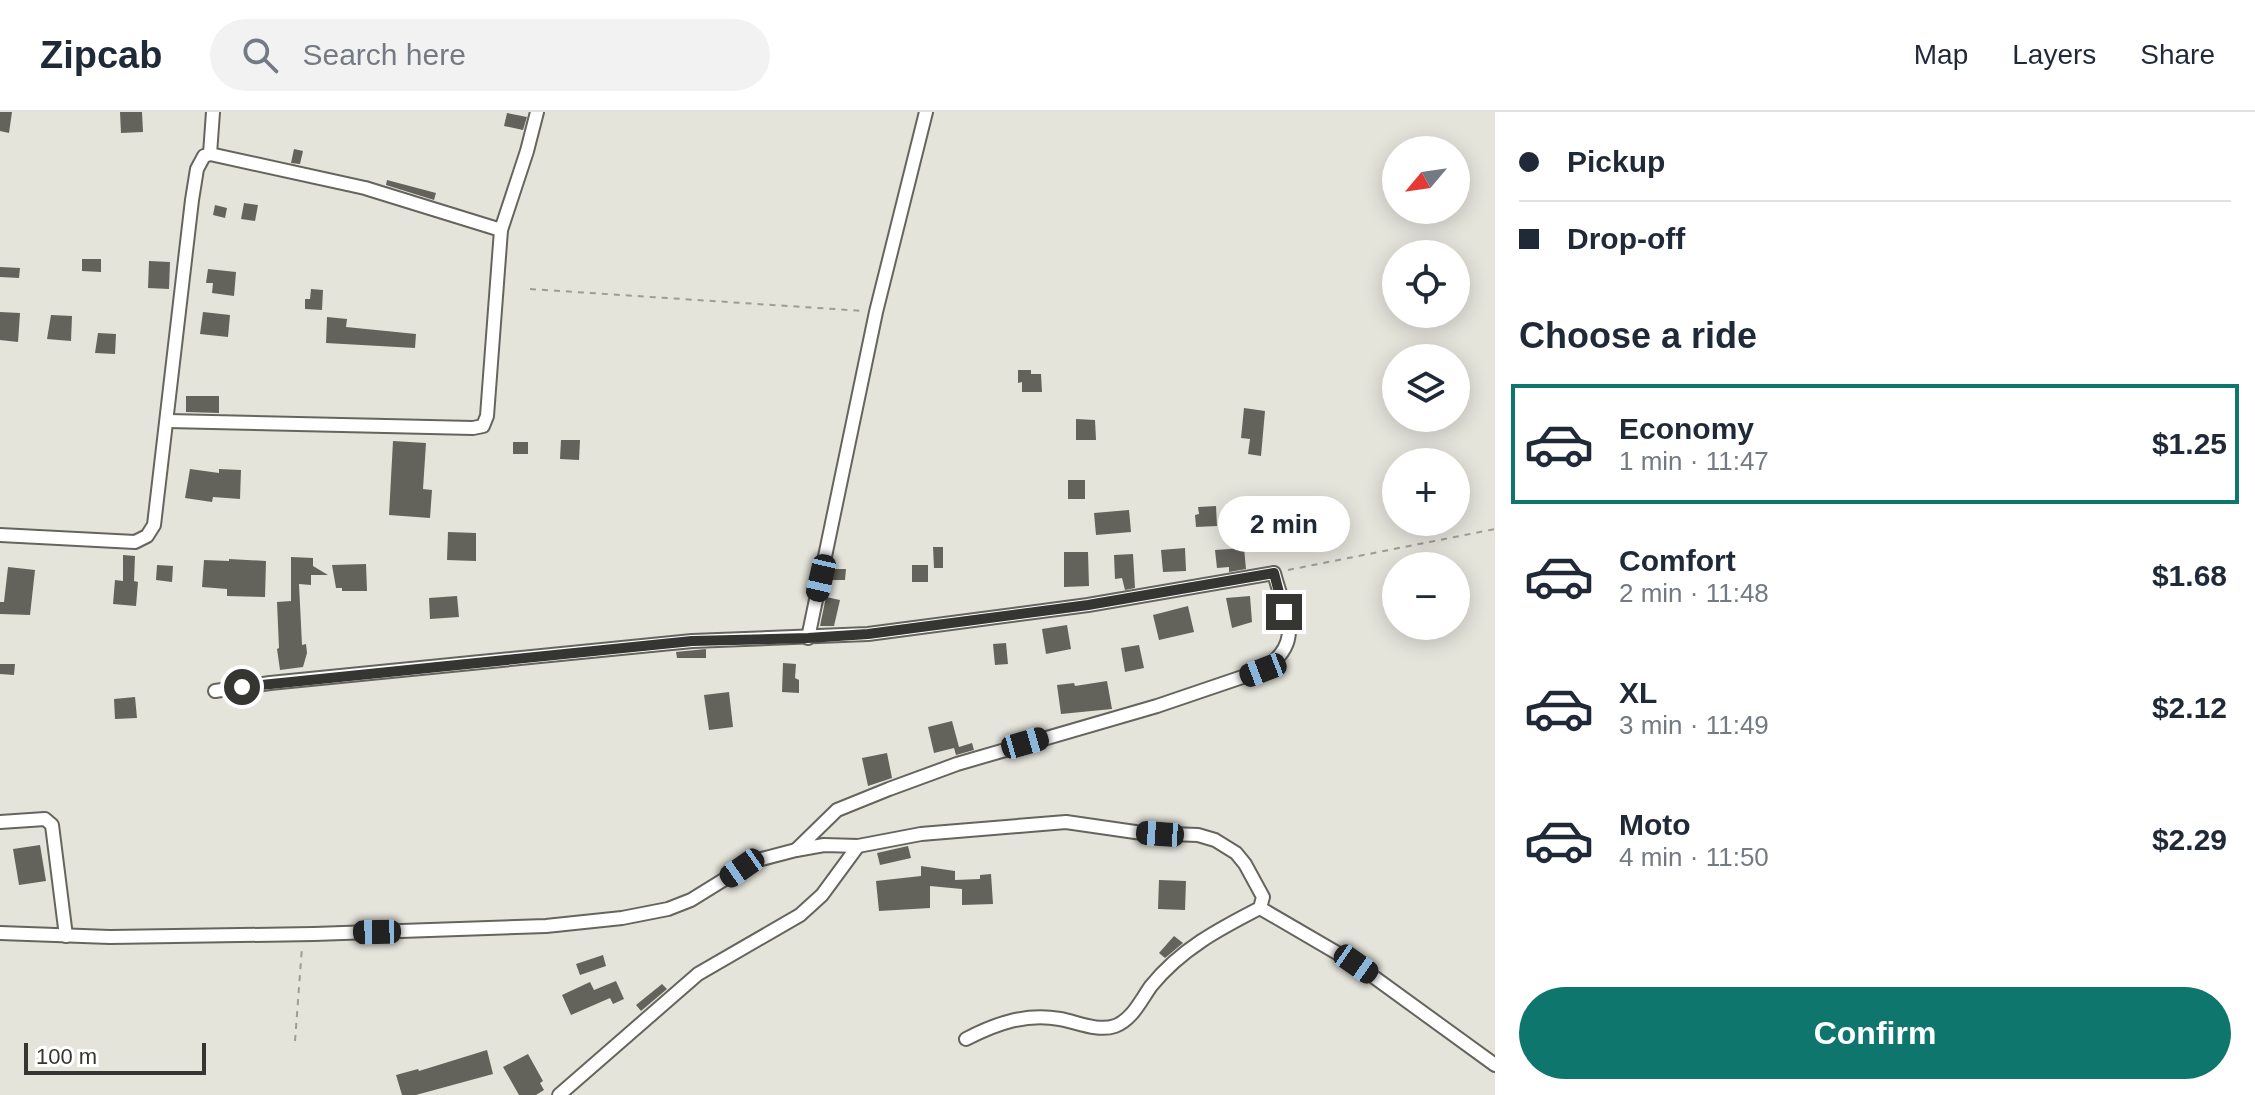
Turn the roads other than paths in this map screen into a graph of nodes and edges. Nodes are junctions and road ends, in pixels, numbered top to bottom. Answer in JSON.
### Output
{"nodes":[{"id":1,"x":213,"y":112,"type":"edge"},
{"id":2,"x":537,"y":112,"type":"edge"},
{"id":3,"x":926,"y":112,"type":"edge"},
{"id":4,"x":210,"y":154,"type":"junction"},
{"id":5,"x":501,"y":230,"type":"junction"},
{"id":6,"x":168,"y":421,"type":"junction"},
{"id":7,"x":0,"y":535,"type":"edge"},
{"id":8,"x":808,"y":638,"type":"junction"},
{"id":9,"x":215,"y":691,"type":"dead end"},
{"id":10,"x":0,"y":822,"type":"edge"},
{"id":11,"x":858,"y":846,"type":"junction"},
{"id":12,"x":796,"y":850,"type":"junction"},
{"id":13,"x":1260,"y":908,"type":"junction"},
{"id":14,"x":0,"y":933,"type":"edge"},
{"id":15,"x":66,"y":936,"type":"junction"},
{"id":16,"x":966,"y":1039,"type":"dead end"},
{"id":17,"x":1495,"y":1065,"type":"edge"},
{"id":18,"x":559,"y":1095,"type":"edge"}],
"edges":[{"from":1,"to":4,"type":"street"},
{"from":2,"to":5,"type":"street"},
{"from":3,"to":8,"type":"street"},
{"from":4,"to":5,"type":"street"},
{"from":4,"to":6,"type":"street"},
{"from":5,"to":6,"type":"street"},
{"from":6,"to":7,"type":"street"},
{"from":8,"to":9,"type":"street"},
{"from":8,"to":12,"type":"street"},
{"from":10,"to":15,"type":"street"},
{"from":11,"to":12,"type":"street"},
{"from":11,"to":13,"type":"street"},
{"from":11,"to":18,"type":"street"},
{"from":12,"to":15,"type":"street"},
{"from":13,"to":16,"type":"street"},
{"from":13,"to":17,"type":"street"},
{"from":14,"to":15,"type":"street"}]}
